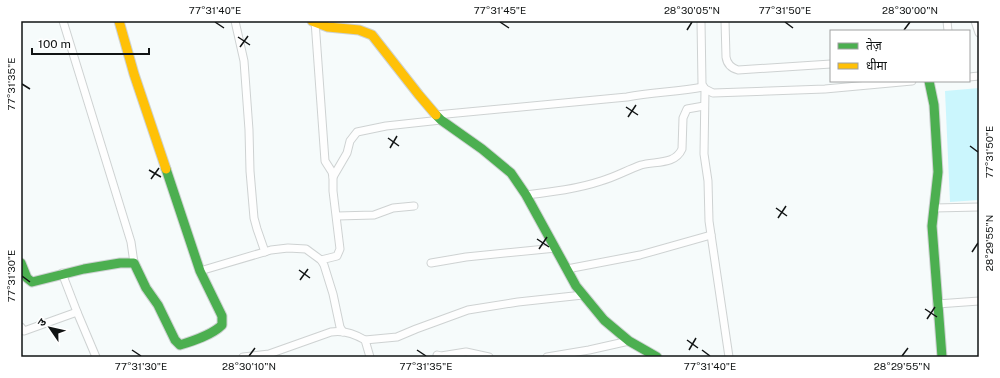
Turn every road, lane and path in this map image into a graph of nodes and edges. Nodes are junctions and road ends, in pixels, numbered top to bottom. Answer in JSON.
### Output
{"nodes":[{"id":1,"x":63,"y":21,"type":"edge"},
{"id":2,"x":119,"y":21,"type":"edge"},
{"id":3,"x":235,"y":21,"type":"edge"},
{"id":4,"x":701,"y":21,"type":"edge"},
{"id":5,"x":725,"y":21,"type":"edge"},
{"id":6,"x":975,"y":21,"type":"edge"},
{"id":7,"x":314,"y":22,"type":"edge"},
{"id":8,"x":979,"y":33,"type":"edge"},
{"id":9,"x":830,"y":64,"type":"edge"},
{"id":10,"x":901,"y":82,"type":"edge"},
{"id":11,"x":929,"y":82,"type":"edge"},
{"id":12,"x":704,"y":88,"type":"junction"},
{"id":13,"x":704,"y":106,"type":"junction"},
{"id":14,"x":439,"y":118,"type":"junction"},
{"id":15,"x":333,"y":177,"type":"junction"},
{"id":16,"x":526,"y":195,"type":"junction"},
{"id":17,"x":414,"y":206,"type":"dead end"},
{"id":18,"x":979,"y":207,"type":"edge"},
{"id":19,"x":934,"y":208,"type":"junction"},
{"id":20,"x":337,"y":216,"type":"junction"},
{"id":21,"x":711,"y":235,"type":"junction"},
{"id":22,"x":556,"y":248,"type":"junction"},
{"id":23,"x":266,"y":252,"type":"junction"},
{"id":24,"x":321,"y":260,"type":"junction"},
{"id":25,"x":21,"y":263,"type":"edge"},
{"id":26,"x":134,"y":263,"type":"junction"},
{"id":27,"x":431,"y":263,"type":"dead end"},
{"id":28,"x":567,"y":269,"type":"junction"},
{"id":29,"x":200,"y":271,"type":"junction"},
{"id":30,"x":62,"y":273,"type":"junction"},
{"id":31,"x":583,"y":295,"type":"junction"},
{"id":32,"x":979,"y":300,"type":"edge"},
{"id":33,"x":938,"y":304,"type":"junction"},
{"id":34,"x":78,"y":312,"type":"junction"},
{"id":35,"x":21,"y":327,"type":"edge"},
{"id":36,"x":343,"y":332,"type":"junction"},
{"id":37,"x":365,"y":340,"type":"junction"},
{"id":38,"x":629,"y":341,"type":"junction"},
{"id":39,"x":437,"y":356,"type":"dead end"},
{"id":40,"x":96,"y":357,"type":"edge"},
{"id":41,"x":244,"y":357,"type":"edge"},
{"id":42,"x":370,"y":357,"type":"edge"},
{"id":43,"x":489,"y":357,"type":"edge"},
{"id":44,"x":547,"y":357,"type":"edge"},
{"id":45,"x":657,"y":357,"type":"edge"},
{"id":46,"x":730,"y":357,"type":"edge"},
{"id":47,"x":942,"y":357,"type":"edge"}],
"edges":[{"from":1,"to":26,"type":"street"},
{"from":2,"to":29,"type":"street"},
{"from":3,"to":23,"type":"street"},
{"from":4,"to":12,"type":"street"},
{"from":5,"to":9,"type":"street"},
{"from":6,"to":8,"type":"street"},
{"from":7,"to":14,"type":"street"},
{"from":7,"to":15,"type":"street"},
{"from":10,"to":12,"type":"street"},
{"from":11,"to":19,"type":"street"},
{"from":12,"to":13,"type":"street"},
{"from":12,"to":14,"type":"street"},
{"from":13,"to":16,"type":"street"},
{"from":13,"to":21,"type":"street"},
{"from":14,"to":15,"type":"street"},
{"from":14,"to":16,"type":"street"},
{"from":15,"to":20,"type":"street"},
{"from":16,"to":22,"type":"street"},
{"from":17,"to":20,"type":"street"},
{"from":18,"to":19,"type":"street"},
{"from":19,"to":33,"type":"street"},
{"from":20,"to":24,"type":"street"},
{"from":21,"to":28,"type":"street"},
{"from":21,"to":46,"type":"street"},
{"from":22,"to":27,"type":"street"},
{"from":22,"to":28,"type":"street"},
{"from":23,"to":24,"type":"street"},
{"from":23,"to":29,"type":"street"},
{"from":24,"to":36,"type":"street"},
{"from":25,"to":30,"type":"street"},
{"from":26,"to":29,"type":"street"},
{"from":26,"to":30,"type":"street"},
{"from":28,"to":31,"type":"street"},
{"from":30,"to":34,"type":"street"},
{"from":31,"to":37,"type":"street"},
{"from":31,"to":38,"type":"street"},
{"from":32,"to":33,"type":"street"},
{"from":33,"to":47,"type":"street"},
{"from":34,"to":35,"type":"street"},
{"from":34,"to":40,"type":"street"},
{"from":36,"to":37,"type":"street"},
{"from":36,"to":41,"type":"street"},
{"from":37,"to":42,"type":"street"},
{"from":38,"to":44,"type":"street"},
{"from":38,"to":45,"type":"street"},
{"from":39,"to":43,"type":"street"}]}
